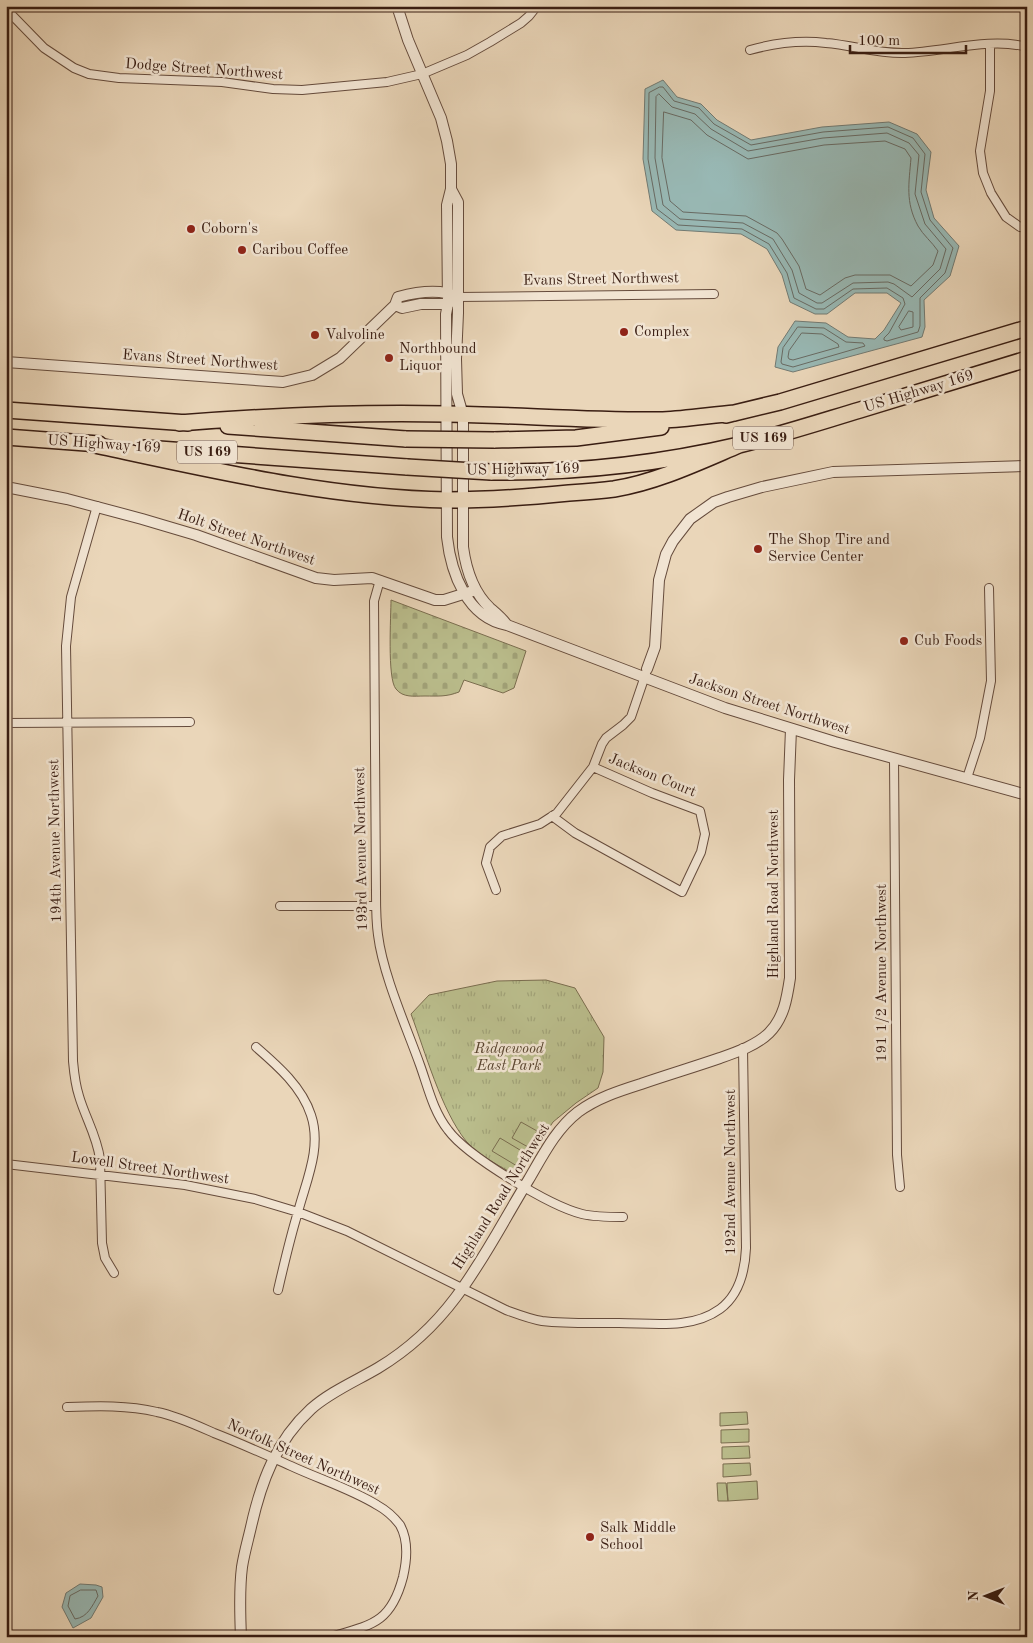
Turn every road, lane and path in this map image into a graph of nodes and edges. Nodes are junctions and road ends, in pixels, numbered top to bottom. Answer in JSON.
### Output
{"nodes":[{"id":1,"x":397,"y":6,"type":"edge"},
{"id":2,"x":537,"y":6,"type":"edge"},
{"id":3,"x":6,"y":9,"type":"edge"},
{"id":4,"x":990,"y":44,"type":"junction"},
{"id":5,"x":1027,"y":47,"type":"edge"},
{"id":6,"x":750,"y":50,"type":"dead end"},
{"id":7,"x":422,"y":74,"type":"junction"},
{"id":8,"x":451,"y":189,"type":"junction"},
{"id":9,"x":1027,"y":228,"type":"edge"},
{"id":10,"x":448,"y":292,"type":"junction"},
{"id":11,"x":714,"y":294,"type":"dead end"},
{"id":12,"x":458,"y":297,"type":"junction"},
{"id":13,"x":395,"y":304,"type":"junction"},
{"id":14,"x":448,"y":304,"type":"junction"},
{"id":15,"x":1027,"y":328,"type":"edge"},
{"id":16,"x":1027,"y":359,"type":"edge"},
{"id":17,"x":6,"y":362,"type":"edge"},
{"id":18,"x":6,"y":410,"type":"edge"},
{"id":19,"x":735,"y":413,"type":"junction"},
{"id":20,"x":447,"y":414,"type":"junction"},
{"id":21,"x":463,"y":415,"type":"junction"},
{"id":22,"x":179,"y":423,"type":"junction"},
{"id":23,"x":6,"y":437,"type":"edge"},
{"id":24,"x":90,"y":444,"type":"junction"},
{"id":25,"x":739,"y":445,"type":"junction"},
{"id":26,"x":1027,"y":466,"type":"edge"},
{"id":27,"x":6,"y":487,"type":"edge"},
{"id":28,"x":446,"y":500,"type":"junction"},
{"id":29,"x":462,"y":500,"type":"junction"},
{"id":30,"x":97,"y":506,"type":"junction"},
{"id":31,"x":380,"y":580,"type":"junction"},
{"id":32,"x":989,"y":588,"type":"dead end"},
{"id":33,"x":476,"y":590,"type":"junction"},
{"id":34,"x":464,"y":594,"type":"junction"},
{"id":35,"x":507,"y":625,"type":"junction"},
{"id":36,"x":646,"y":673,"type":"junction"},
{"id":37,"x":190,"y":722,"type":"dead end"},
{"id":38,"x":6,"y":723,"type":"edge"},
{"id":39,"x":68,"y":723,"type":"junction"},
{"id":40,"x":792,"y":729,"type":"junction"},
{"id":41,"x":894,"y":758,"type":"junction"},
{"id":42,"x":593,"y":768,"type":"junction"},
{"id":43,"x":967,"y":778,"type":"junction"},
{"id":44,"x":1027,"y":796,"type":"edge"},
{"id":45,"x":552,"y":816,"type":"junction"},
{"id":46,"x":496,"y":890,"type":"dead end"},
{"id":47,"x":280,"y":906,"type":"dead end"},
{"id":48,"x":376,"y":906,"type":"junction"},
{"id":49,"x":256,"y":1047,"type":"dead end"},
{"id":50,"x":743,"y":1048,"type":"junction"},
{"id":51,"x":6,"y":1164,"type":"edge"},
{"id":52,"x":101,"y":1175,"type":"junction"},
{"id":53,"x":524,"y":1186,"type":"junction"},
{"id":54,"x":900,"y":1187,"type":"dead end"},
{"id":55,"x":298,"y":1212,"type":"junction"},
{"id":56,"x":623,"y":1217,"type":"dead end"},
{"id":57,"x":114,"y":1272,"type":"dead end"},
{"id":58,"x":462,"y":1288,"type":"junction"},
{"id":59,"x":278,"y":1290,"type":"dead end"},
{"id":60,"x":734,"y":1293,"type":"joint"},
{"id":61,"x":67,"y":1407,"type":"dead end"},
{"id":62,"x":274,"y":1458,"type":"junction"},
{"id":63,"x":241,"y":1637,"type":"edge"},
{"id":64,"x":330,"y":1637,"type":"edge"}],
"edges":[{"from":1,"to":7,"type":"street"},
{"from":2,"to":7,"type":"street"},
{"from":3,"to":7,"type":"street","name":"Dodge Street Northwest"},
{"from":4,"to":5,"type":"street"},
{"from":4,"to":6,"type":"street"},
{"from":4,"to":9,"type":"street"},
{"from":7,"to":8,"type":"street"},
{"from":8,"to":10,"type":"street"},
{"from":8,"to":12,"type":"street"},
{"from":10,"to":12,"type":"street","name":"Evans Street Northwest"},
{"from":10,"to":13,"type":"street","name":"Evans Street Northwest"},
{"from":10,"to":14,"type":"street"},
{"from":11,"to":12,"type":"street","name":"Evans Street Northwest"},
{"from":12,"to":14,"type":"street"},
{"from":12,"to":21,"type":"street"},
{"from":13,"to":14,"type":"street"},
{"from":13,"to":17,"type":"street","name":"Evans Street Northwest"},
{"from":14,"to":20,"type":"street"},
{"from":15,"to":19,"type":"highway","name":"US Highway 169","number":"US 169"},
{"from":16,"to":25,"type":"highway","name":"US Highway 169","number":"US 169"},
{"from":18,"to":22,"type":"highway","name":"US Highway 169","number":"US 169"},
{"from":19,"to":21,"type":"highway"},
{"from":19,"to":22,"type":"highway","name":"US Highway 169","number":"US 169","bridge":true},
{"from":20,"to":21,"type":"highway"},
{"from":20,"to":22,"type":"highway"},
{"from":20,"to":28,"type":"street","name":"Jackson Street Northwest"},
{"from":21,"to":29,"type":"street","name":"Jackson Street Northwest"},
{"from":23,"to":24,"type":"highway","name":"US Highway 169","number":"US 169"},
{"from":24,"to":25,"type":"highway","name":"US Highway 169","number":"US 169","bridge":true},
{"from":24,"to":28,"type":"highway"},
{"from":25,"to":29,"type":"highway"},
{"from":26,"to":36,"type":"street"},
{"from":27,"to":30,"type":"street","name":"Holt Street Northwest"},
{"from":28,"to":29,"type":"highway"},
{"from":28,"to":34,"type":"street","name":"Jackson Street Northwest"},
{"from":29,"to":33,"type":"street","name":"Jackson Street Northwest"},
{"from":30,"to":31,"type":"street","name":"Holt Street Northwest"},
{"from":30,"to":39,"type":"street","name":"194th Avenue Northwest"},
{"from":31,"to":34,"type":"street","name":"Holt Street Northwest"},
{"from":31,"to":48,"type":"street","name":"193rd Avenue Northwest"},
{"from":32,"to":43,"type":"street"},
{"from":33,"to":34,"type":"street","name":"Holt Street Northwest"},
{"from":33,"to":35,"type":"street","name":"Jackson Street Northwest"},
{"from":34,"to":35,"type":"street","name":"Jackson Street Northwest"},
{"from":35,"to":36,"type":"street","name":"Jackson Street Northwest"},
{"from":36,"to":40,"type":"street","name":"Jackson Street Northwest"},
{"from":36,"to":42,"type":"street"},
{"from":37,"to":39,"type":"street"},
{"from":38,"to":39,"type":"street"},
{"from":39,"to":52,"type":"street","name":"194th Avenue Northwest"},
{"from":40,"to":41,"type":"street","name":"Jackson Street Northwest"},
{"from":40,"to":50,"type":"street","name":"Highland Road Northwest"},
{"from":41,"to":43,"type":"street","name":"Jackson Street Northwest"},
{"from":41,"to":54,"type":"street","name":"191 1/2 Avenue Northwest"},
{"from":42,"to":45,"type":"street"},
{"from":42,"to":45,"type":"street","name":"Jackson Court"},
{"from":43,"to":44,"type":"street","name":"Jackson Street Northwest"},
{"from":45,"to":46,"type":"street"},
{"from":47,"to":48,"type":"street"},
{"from":48,"to":53,"type":"street","name":"193rd Avenue Northwest"},
{"from":49,"to":55,"type":"street"},
{"from":50,"to":53,"type":"street","name":"Highland Road Northwest"},
{"from":50,"to":60,"type":"street","name":"192nd Avenue Northwest"},
{"from":51,"to":52,"type":"street","name":"Lowell Street Northwest"},
{"from":52,"to":55,"type":"street","name":"Lowell Street Northwest"},
{"from":52,"to":57,"type":"street","name":"194th Avenue Northwest"},
{"from":53,"to":56,"type":"street","name":"193rd Avenue Northwest"},
{"from":53,"to":58,"type":"street","name":"Highland Road Northwest"},
{"from":55,"to":58,"type":"street","name":"Lowell Street Northwest"},
{"from":55,"to":59,"type":"street"},
{"from":58,"to":60,"type":"street","name":"Lowell Street Northwest"},
{"from":58,"to":62,"type":"street","name":"Highland Road Northwest"},
{"from":61,"to":62,"type":"street","name":"Norfolk Street Northwest"},
{"from":62,"to":63,"type":"street","name":"Highland Road Northwest"},
{"from":62,"to":64,"type":"street","name":"Norfolk Street Northwest"}]}
